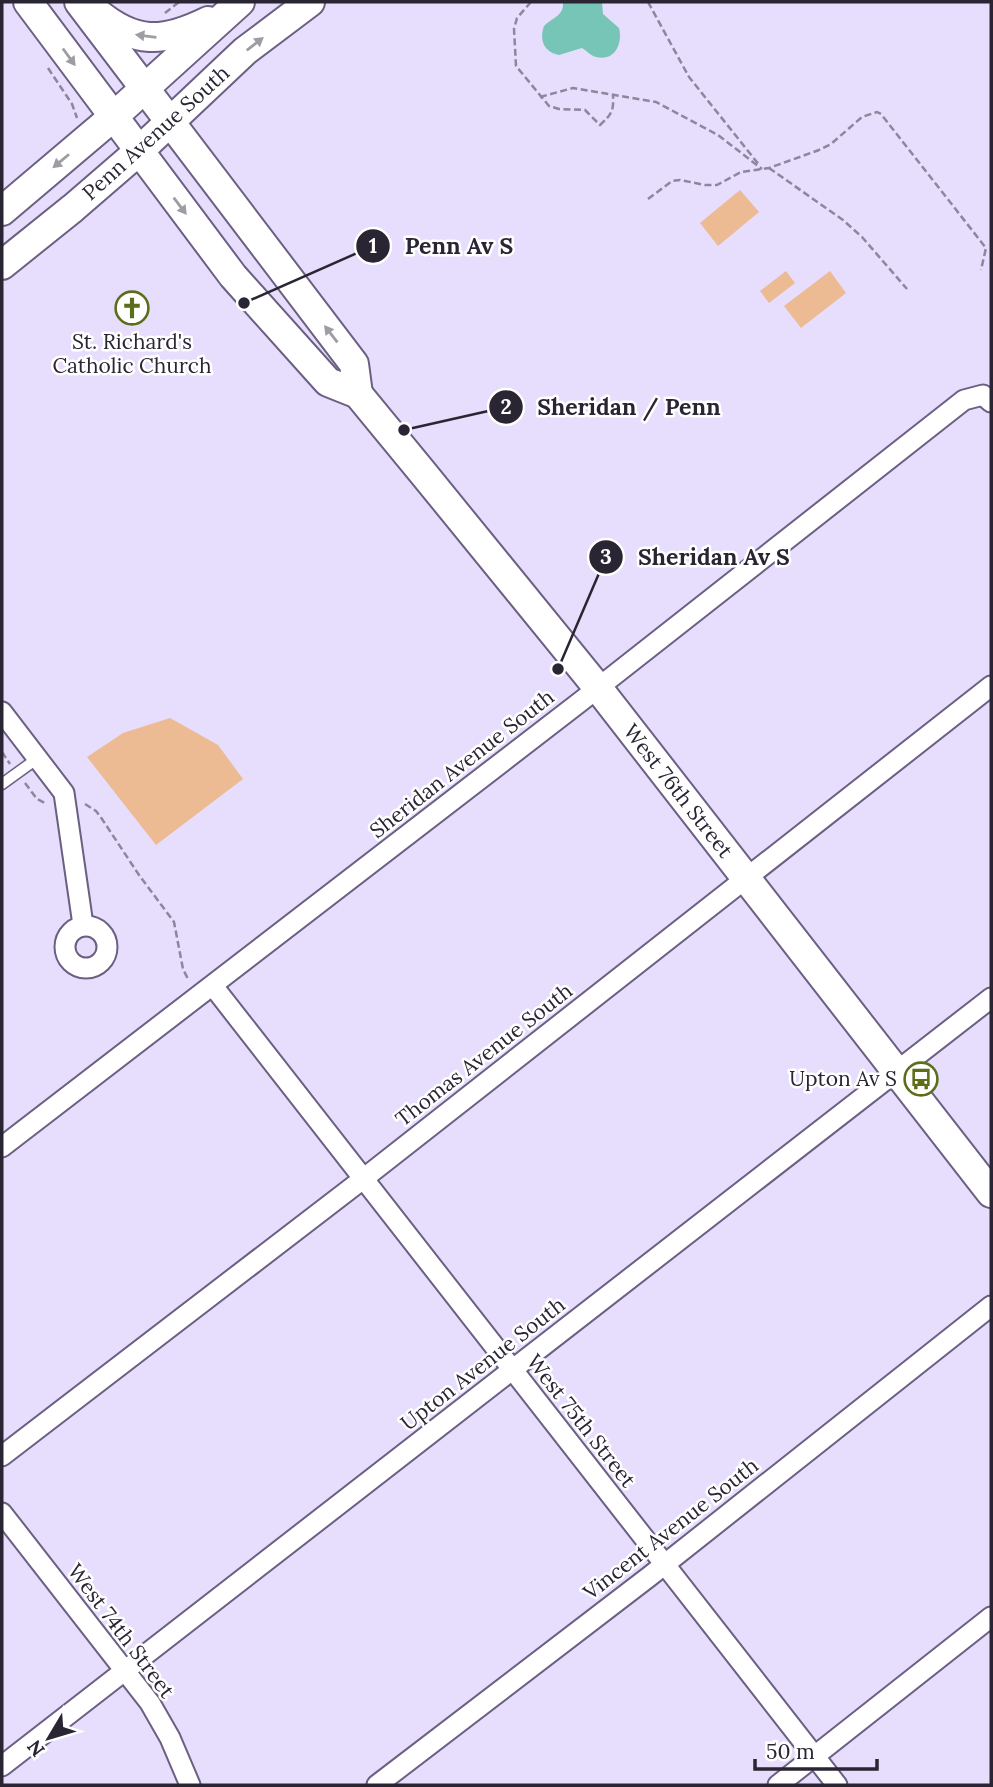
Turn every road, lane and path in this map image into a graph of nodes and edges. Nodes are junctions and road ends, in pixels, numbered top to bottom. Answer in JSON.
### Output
{"nodes":[{"id":1,"x":28,"y":2,"type":"edge"},
{"id":2,"x":81,"y":2,"type":"edge"},
{"id":3,"x":310,"y":2,"type":"edge"},
{"id":4,"x":531,"y":2,"type":"edge"},
{"id":5,"x":648,"y":2,"type":"edge"},
{"id":6,"x":236,"y":5,"type":"edge"},
{"id":7,"x":144,"y":89,"type":"junction"},
{"id":8,"x":614,"y":96,"type":"junction"},
{"id":9,"x":540,"y":97,"type":"junction"},
{"id":10,"x":113,"y":117,"type":"junction"},
{"id":11,"x":169,"y":123,"type":"junction"},
{"id":12,"x":139,"y":151,"type":"junction"},
{"id":13,"x":769,"y":168,"type":"junction"},
{"id":14,"x":762,"y":169,"type":"junction"},
{"id":15,"x":648,"y":199,"type":"dead end"},
{"id":16,"x":2,"y":212,"type":"edge"},
{"id":17,"x":2,"y":265,"type":"edge"},
{"id":18,"x":981,"y":270,"type":"dead end"},
{"id":19,"x":907,"y":289,"type":"dead end"},
{"id":20,"x":358,"y":394,"type":"junction"},
{"id":21,"x":987,"y":398,"type":"edge"},
{"id":22,"x":991,"y":686,"type":"edge"},
{"id":23,"x":597,"y":688,"type":"junction"},
{"id":24,"x":2,"y":712,"type":"edge"},
{"id":25,"x":38,"y":758,"type":"junction"},
{"id":26,"x":2,"y":784,"type":"edge"},
{"id":27,"x":745,"y":877,"type":"junction"},
{"id":28,"x":83,"y":925,"type":"dead end"},
{"id":29,"x":213,"y":986,"type":"junction"},
{"id":30,"x":991,"y":998,"type":"edge"},
{"id":31,"x":897,"y":1072,"type":"junction"},
{"id":32,"x":2,"y":1147,"type":"edge"},
{"id":33,"x":363,"y":1179,"type":"junction"},
{"id":34,"x":991,"y":1192,"type":"edge"},
{"id":35,"x":991,"y":1306,"type":"edge"},
{"id":36,"x":512,"y":1370,"type":"junction"},
{"id":37,"x":2,"y":1456,"type":"edge"},
{"id":38,"x":2,"y":1513,"type":"edge"},
{"id":39,"x":664,"y":1565,"type":"junction"},
{"id":40,"x":991,"y":1617,"type":"edge"},
{"id":41,"x":125,"y":1671,"type":"junction"},
{"id":42,"x":815,"y":1756,"type":"junction"},
{"id":43,"x":2,"y":1766,"type":"edge"},
{"id":44,"x":190,"y":1785,"type":"edge"},
{"id":45,"x":377,"y":1785,"type":"edge"},
{"id":46,"x":778,"y":1785,"type":"edge"},
{"id":47,"x":837,"y":1785,"type":"edge"}],
"edges":[{"from":1,"to":10,"type":"street","name":"West 76th Street","one_way":true},
{"from":6,"to":2,"type":"street","one_way":true},
{"from":2,"to":7,"type":"street","name":"West 76th Street"},
{"from":11,"to":3,"type":"street","name":"Penn Avenue South","one_way":true},
{"from":4,"to":9,"type":"path"},
{"from":5,"to":14,"type":"path"},
{"from":6,"to":7,"type":"street","name":"Penn Avenue South"},
{"from":7,"to":10,"type":"street","name":"Penn Avenue South"},
{"from":7,"to":11,"type":"street","name":"West 76th Street"},
{"from":8,"to":9,"type":"path"},
{"from":8,"to":9,"type":"path"},
{"from":8,"to":14,"type":"path"},
{"from":10,"to":12,"type":"street","name":"West 76th Street"},
{"from":10,"to":16,"type":"street","name":"Penn Avenue South","one_way":true},
{"from":11,"to":12,"type":"street","name":"Penn Avenue South"},
{"from":20,"to":11,"type":"street","name":"West 76th Street","one_way":true},
{"from":12,"to":17,"type":"street","name":"Penn Avenue South"},
{"from":12,"to":20,"type":"street","name":"West 76th Street","one_way":true},
{"from":13,"to":14,"type":"path"},
{"from":13,"to":18,"type":"path"},
{"from":13,"to":19,"type":"path"},
{"from":14,"to":15,"type":"path"},
{"from":20,"to":23,"type":"street","name":"West 76th Street"},
{"from":21,"to":23,"type":"street","name":"Sheridan Avenue South"},
{"from":22,"to":27,"type":"street","name":"Thomas Avenue South"},
{"from":23,"to":27,"type":"street","name":"West 76th Street"},
{"from":23,"to":29,"type":"street","name":"Sheridan Avenue South"},
{"from":24,"to":25,"type":"street"},
{"from":25,"to":26,"type":"lane"},
{"from":25,"to":28,"type":"street"},
{"from":27,"to":31,"type":"street","name":"West 76th Street"},
{"from":27,"to":33,"type":"street","name":"Thomas Avenue South"},
{"from":29,"to":32,"type":"street","name":"Sheridan Avenue South"},
{"from":29,"to":33,"type":"street","name":"West 75th Street"},
{"from":30,"to":31,"type":"street","name":"Upton Avenue South"},
{"from":31,"to":34,"type":"street","name":"West 76th Street"},
{"from":31,"to":36,"type":"street","name":"Upton Avenue South"},
{"from":33,"to":36,"type":"street","name":"West 75th Street"},
{"from":33,"to":37,"type":"street","name":"Thomas Avenue South"},
{"from":35,"to":39,"type":"street","name":"Vincent Avenue South"},
{"from":36,"to":39,"type":"street","name":"West 75th Street"},
{"from":36,"to":41,"type":"street","name":"Upton Avenue South"},
{"from":38,"to":41,"type":"street","name":"West 74th Street"},
{"from":39,"to":42,"type":"street","name":"West 75th Street"},
{"from":39,"to":45,"type":"street","name":"Vincent Avenue South"},
{"from":40,"to":42,"type":"street"},
{"from":41,"to":43,"type":"street","name":"Upton Avenue South"},
{"from":41,"to":44,"type":"street","name":"West 74th Street"},
{"from":42,"to":46,"type":"street"},
{"from":42,"to":47,"type":"street","name":"West 75th Street"}]}
